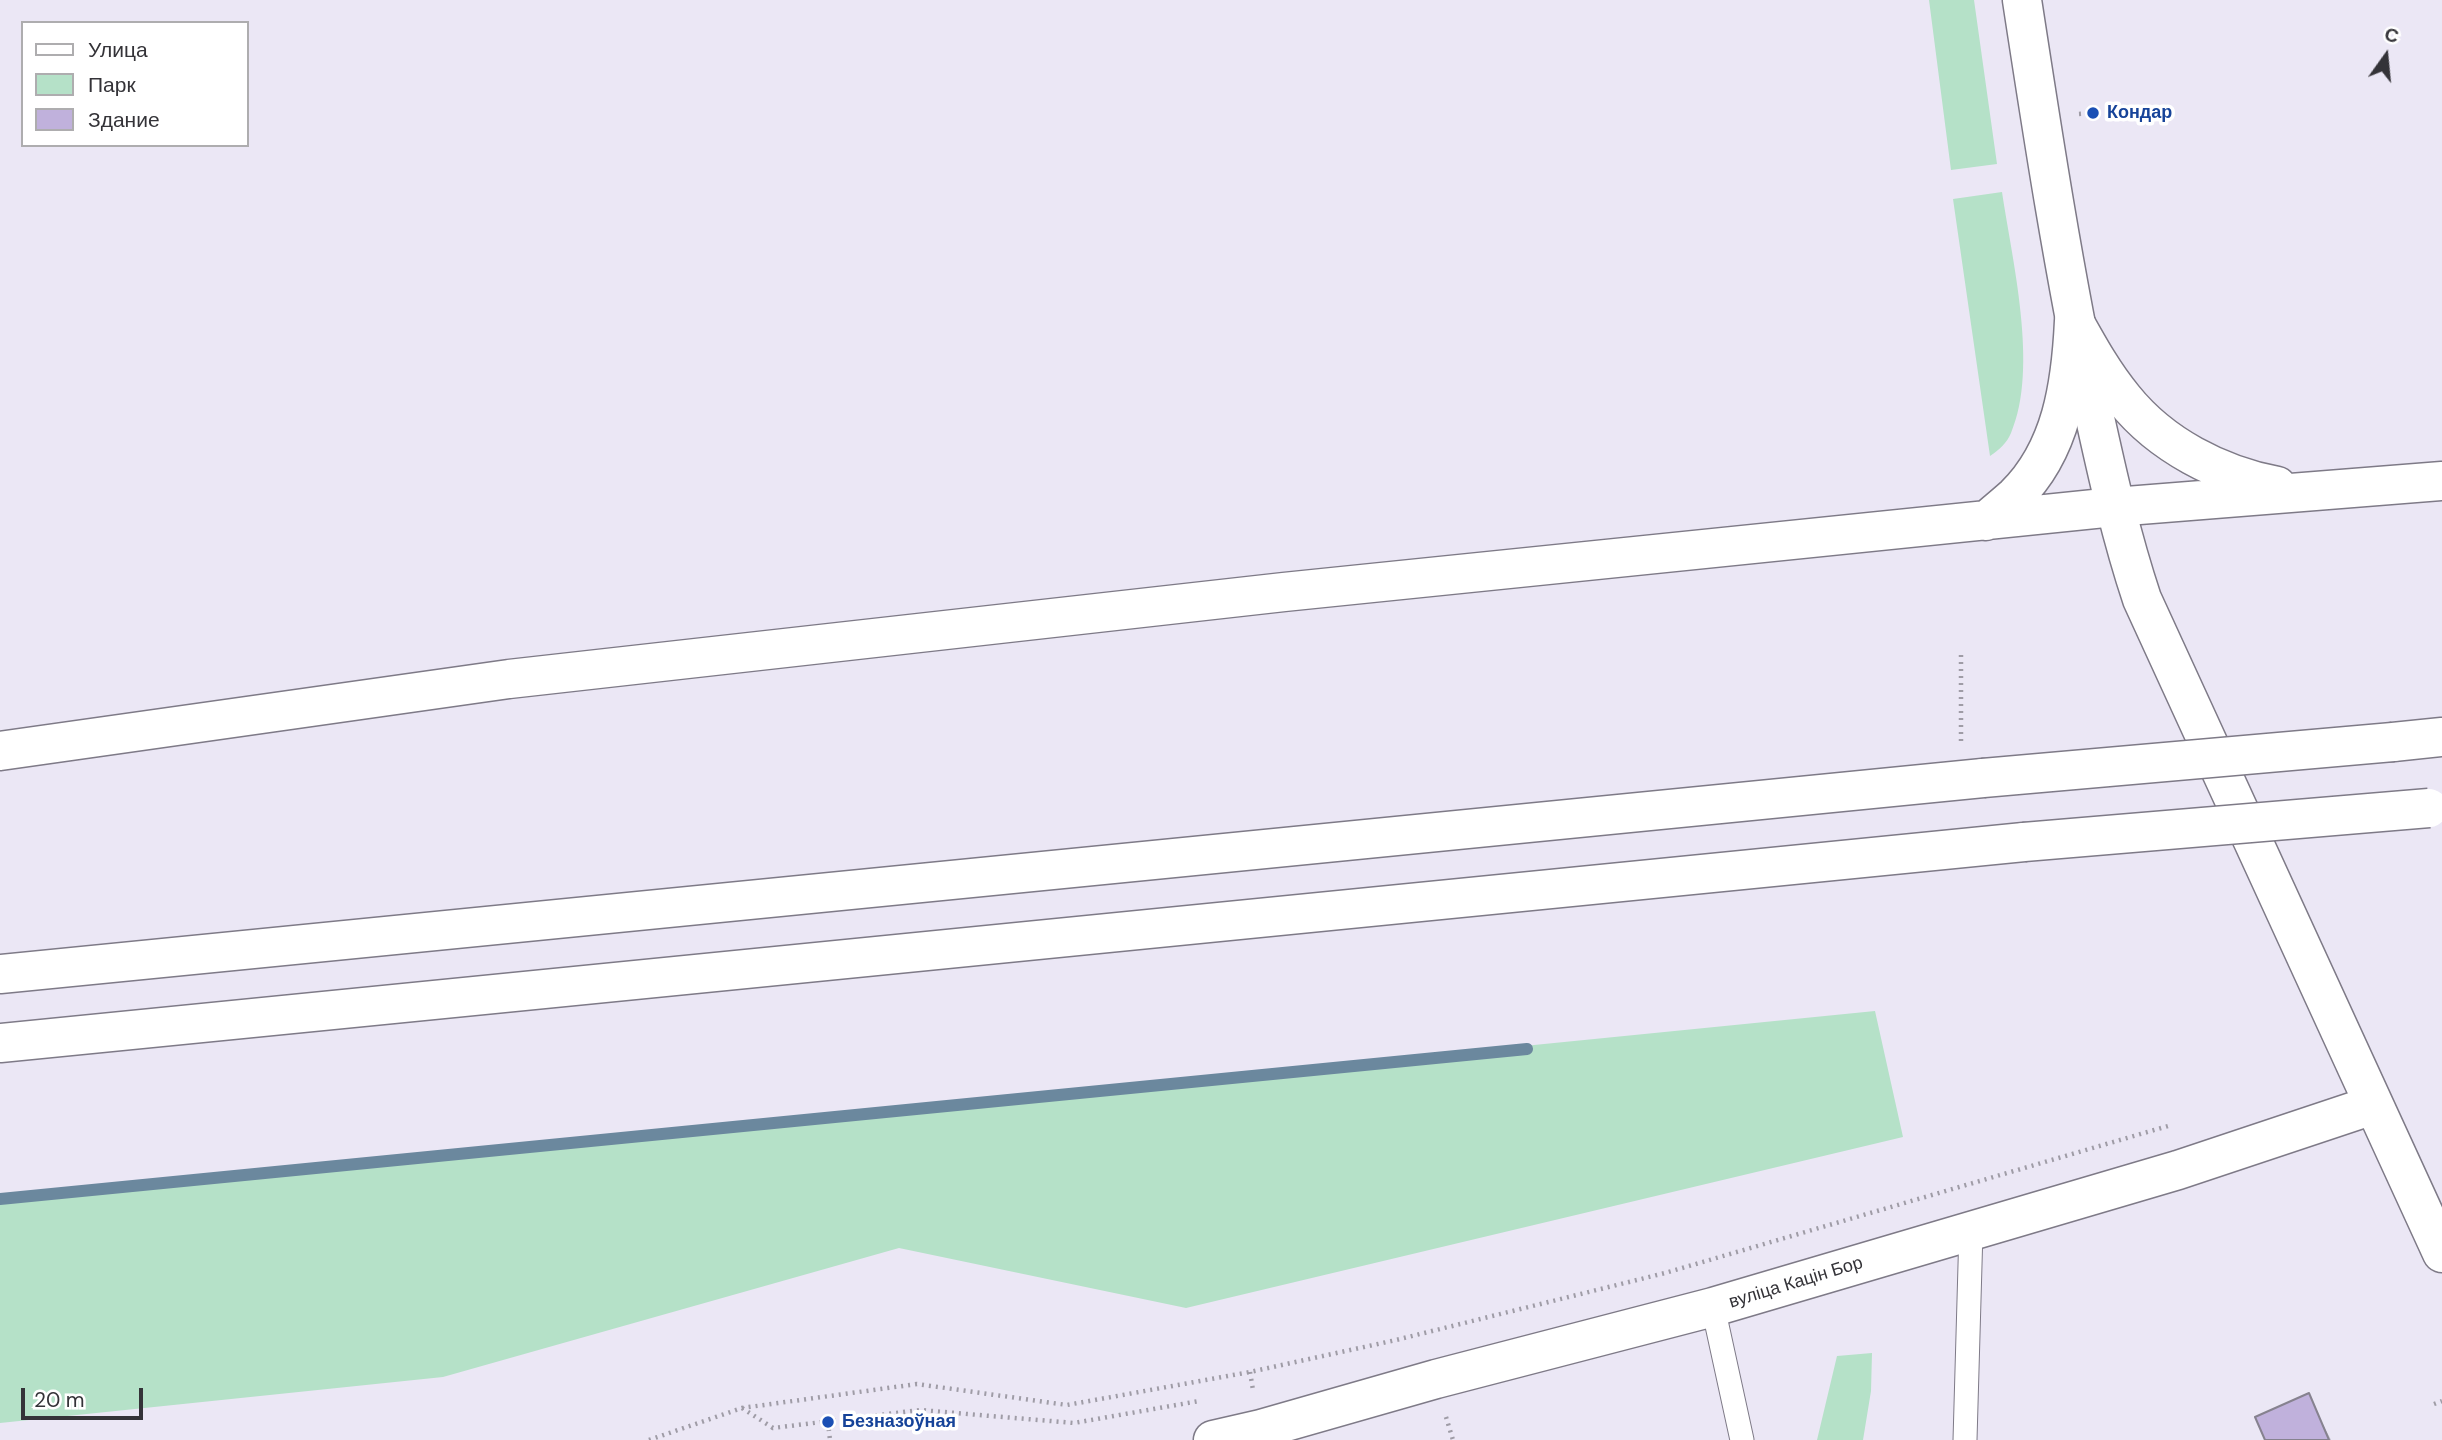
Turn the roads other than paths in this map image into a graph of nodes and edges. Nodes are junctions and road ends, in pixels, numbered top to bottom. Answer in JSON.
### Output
{"nodes":[{"id":1,"x":2022,"y":0,"type":"edge"},
{"id":2,"x":2074,"y":321,"type":"junction"},
{"id":3,"x":2442,"y":481,"type":"edge"},
{"id":4,"x":2306,"y":492,"type":"junction"},
{"id":5,"x":2114,"y":507,"type":"junction"},
{"id":6,"x":1986,"y":521,"type":"junction"},
{"id":7,"x":2442,"y":737,"type":"edge"},
{"id":8,"x":0,"y":751,"type":"edge"},
{"id":9,"x":2435,"y":807,"type":"edge"},
{"id":10,"x":0,"y":974,"type":"edge"},
{"id":11,"x":0,"y":1043,"type":"edge"},
{"id":12,"x":2373,"y":1105,"type":"junction"},
{"id":13,"x":1971,"y":1230,"type":"junction"},
{"id":14,"x":2442,"y":1253,"type":"edge"},
{"id":15,"x":1713,"y":1307,"type":"junction"},
{"id":16,"x":1213,"y":1440,"type":"edge"},
{"id":17,"x":1742,"y":1440,"type":"edge"},
{"id":18,"x":1965,"y":1440,"type":"edge"}],
"edges":[{"from":1,"to":2,"type":"main road"},
{"from":2,"to":4,"type":"main road"},
{"from":2,"to":5,"type":"main road"},
{"from":2,"to":6,"type":"main road"},
{"from":3,"to":4,"type":"main road"},
{"from":4,"to":5,"type":"main road"},
{"from":5,"to":6,"type":"main road"},
{"from":5,"to":12,"type":"main road"},
{"from":6,"to":8,"type":"main road"},
{"from":7,"to":10,"type":"main road","bridge":true},
{"from":9,"to":11,"type":"main road","bridge":true},
{"from":12,"to":13,"type":"main road","name":"вуліца Кацін Бор"},
{"from":12,"to":14,"type":"main road"},
{"from":13,"to":15,"type":"main road","name":"вуліца Кацін Бор"},
{"from":13,"to":18,"type":"lane"},
{"from":15,"to":16,"type":"main road","name":"вуліца Кацін Бор"},
{"from":15,"to":17,"type":"lane"}]}
